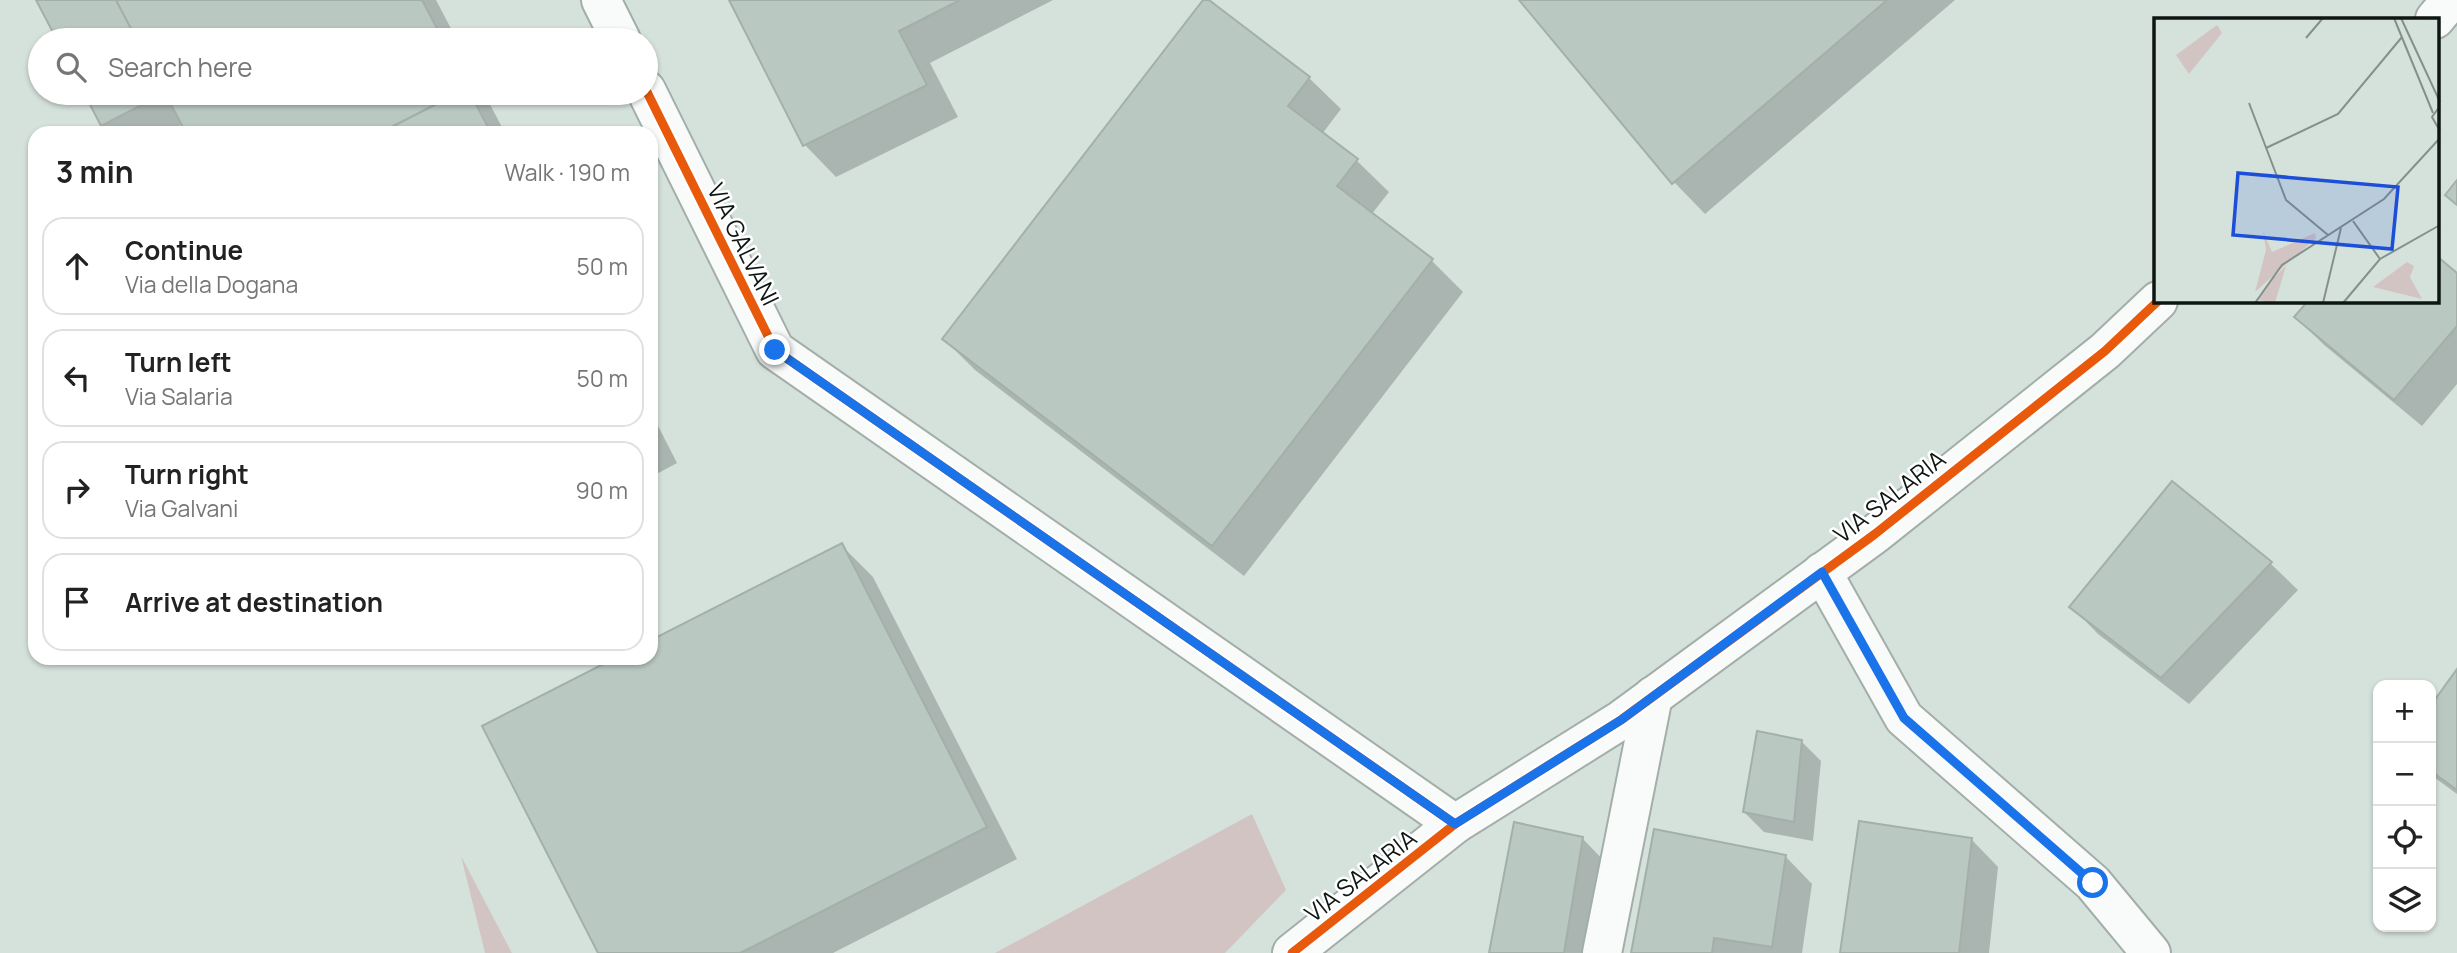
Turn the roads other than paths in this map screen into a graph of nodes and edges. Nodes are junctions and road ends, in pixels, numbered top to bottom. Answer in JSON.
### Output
{"nodes":[{"id":1,"x":601,"y":0,"type":"edge"},
{"id":2,"x":2451,"y":0,"type":"edge"},
{"id":3,"x":2436,"y":18,"type":"edge"},
{"id":4,"x":615,"y":28,"type":"edge"},
{"id":5,"x":653,"y":105,"type":"edge"},
{"id":6,"x":2156,"y":303,"type":"edge"},
{"id":7,"x":1822,"y":572,"type":"junction"},
{"id":8,"x":1653,"y":696,"type":"junction"},
{"id":9,"x":1455,"y":824,"type":"junction"},
{"id":10,"x":1292,"y":953,"type":"edge"},
{"id":11,"x":1602,"y":953,"type":"edge"},
{"id":12,"x":2151,"y":953,"type":"edge"}],
"edges":[{"from":1,"to":4,"type":"street"},
{"from":2,"to":3,"type":"street"},
{"from":5,"to":9,"type":"street","name":"VIA GALVANI"},
{"from":6,"to":7,"type":"street","name":"VIA SALARIA"},
{"from":7,"to":8,"type":"street","name":"VIA SALARIA"},
{"from":7,"to":12,"type":"street"},
{"from":8,"to":9,"type":"street","name":"VIA SALARIA"},
{"from":8,"to":11,"type":"street"},
{"from":9,"to":10,"type":"street","name":"VIA SALARIA"}]}
